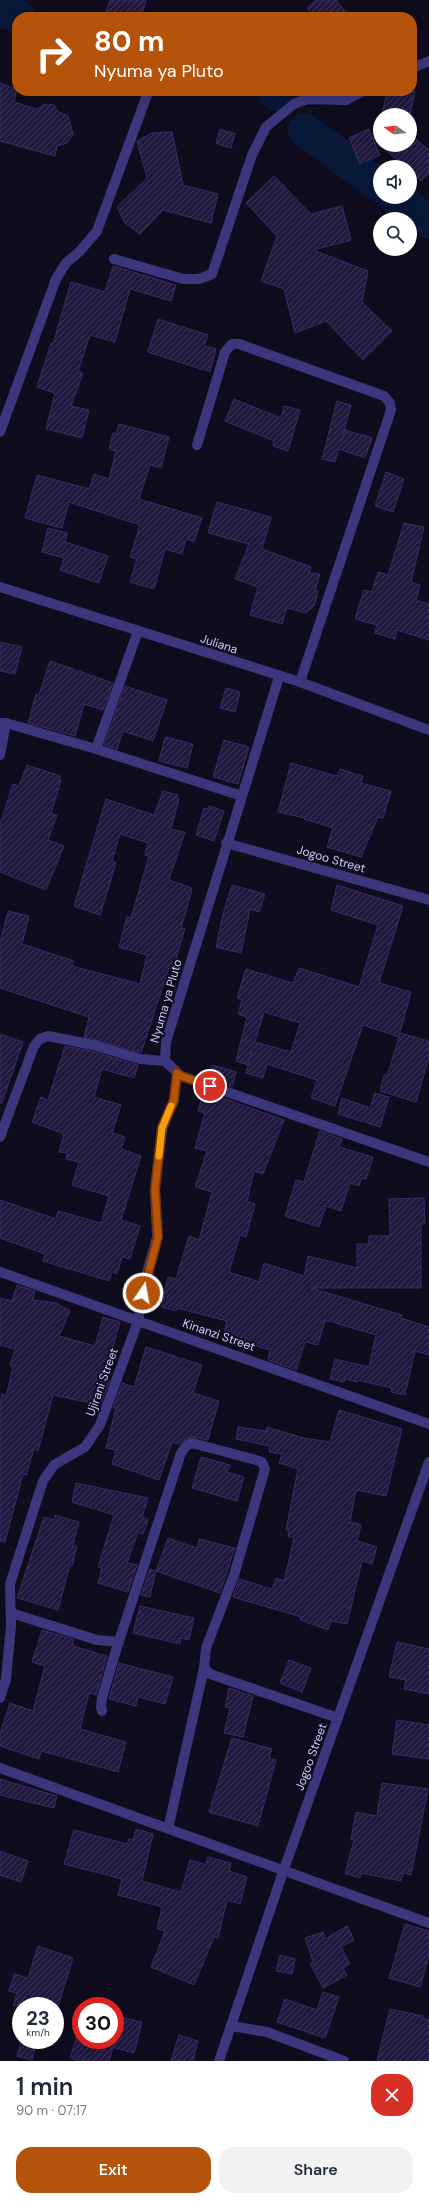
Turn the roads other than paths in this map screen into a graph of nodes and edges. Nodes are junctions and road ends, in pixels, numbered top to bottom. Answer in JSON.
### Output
{"nodes":[{"id":1,"x":429,"y":61,"type":"edge"},
{"id":2,"x":417,"y":66,"type":"edge"},
{"id":3,"x":147,"y":96,"type":"edge"},
{"id":4,"x":354,"y":96,"type":"edge"},
{"id":5,"x":114,"y":259,"type":"dead end"},
{"id":6,"x":0,"y":432,"type":"edge"},
{"id":7,"x":197,"y":445,"type":"dead end"},
{"id":8,"x":0,"y":587,"type":"edge"},
{"id":9,"x":138,"y":631,"type":"junction"},
{"id":10,"x":279,"y":677,"type":"junction"},
{"id":11,"x":300,"y":682,"type":"junction"},
{"id":12,"x":3,"y":723,"type":"edge"},
{"id":13,"x":429,"y":730,"type":"edge"},
{"id":14,"x":96,"y":749,"type":"junction"},
{"id":15,"x":0,"y":755,"type":"edge"},
{"id":16,"x":242,"y":796,"type":"junction"},
{"id":17,"x":226,"y":843,"type":"junction"},
{"id":18,"x":429,"y":900,"type":"edge"},
{"id":19,"x":165,"y":1061,"type":"junction"},
{"id":20,"x":177,"y":1073,"type":"junction"},
{"id":21,"x":0,"y":1137,"type":"edge"},
{"id":22,"x":429,"y":1162,"type":"edge"},
{"id":23,"x":0,"y":1272,"type":"edge"},
{"id":24,"x":138,"y":1321,"type":"junction"},
{"id":25,"x":429,"y":1424,"type":"edge"},
{"id":26,"x":429,"y":1462,"type":"edge"},
{"id":27,"x":11,"y":1613,"type":"junction"},
{"id":28,"x":119,"y":1642,"type":"junction"},
{"id":29,"x":204,"y":1668,"type":"junction"},
{"id":30,"x":0,"y":1698,"type":"edge"},
{"id":31,"x":102,"y":1711,"type":"dead end"},
{"id":32,"x":338,"y":1718,"type":"junction"},
{"id":33,"x":0,"y":1768,"type":"edge"},
{"id":34,"x":168,"y":1830,"type":"junction"},
{"id":35,"x":284,"y":1872,"type":"junction"},
{"id":36,"x":429,"y":1923,"type":"edge"},
{"id":37,"x":232,"y":2026,"type":"junction"},
{"id":38,"x":219,"y":2061,"type":"edge"},
{"id":39,"x":344,"y":2061,"type":"edge"}],
"edges":[{"from":1,"to":2,"type":"street"},
{"from":3,"to":6,"type":"street"},
{"from":4,"to":5,"type":"street"},
{"from":7,"to":11,"type":"street"},
{"from":8,"to":9,"type":"street","name":"Juliana"},
{"from":9,"to":10,"type":"street","name":"Juliana"},
{"from":9,"to":14,"type":"street"},
{"from":10,"to":11,"type":"street","name":"Juliana"},
{"from":10,"to":16,"type":"street","name":"Nyuma ya Pluto"},
{"from":11,"to":13,"type":"street","name":"Juliana"},
{"from":12,"to":14,"type":"street"},
{"from":12,"to":15,"type":"street"},
{"from":14,"to":16,"type":"street"},
{"from":16,"to":17,"type":"street","name":"Nyuma ya Pluto"},
{"from":17,"to":18,"type":"street","name":"Jogoo Street"},
{"from":17,"to":19,"type":"street","name":"Nyuma ya Pluto"},
{"from":19,"to":20,"type":"street","name":"Nyuma ya Pluto"},
{"from":19,"to":21,"type":"street"},
{"from":20,"to":22,"type":"street","name":"Nyuma ya Pluto"},
{"from":20,"to":24,"type":"street","name":"Ujirani Street"},
{"from":23,"to":24,"type":"street","name":"Kinanzi Street"},
{"from":24,"to":25,"type":"street","name":"Kinanzi Street"},
{"from":24,"to":27,"type":"street","name":"Ujirani Street"},
{"from":26,"to":32,"type":"street","name":"Jogoo Street"},
{"from":27,"to":28,"type":"street"},
{"from":27,"to":30,"type":"street","name":"Ujirani Street"},
{"from":28,"to":29,"type":"street"},
{"from":28,"to":31,"type":"street"},
{"from":29,"to":32,"type":"street"},
{"from":29,"to":34,"type":"street"},
{"from":32,"to":35,"type":"street","name":"Jogoo Street"},
{"from":33,"to":34,"type":"street"},
{"from":34,"to":35,"type":"street"},
{"from":35,"to":36,"type":"street"},
{"from":35,"to":37,"type":"street","name":"Jogoo Street"},
{"from":37,"to":38,"type":"street","name":"Jogoo Street"},
{"from":37,"to":39,"type":"street"}]}
